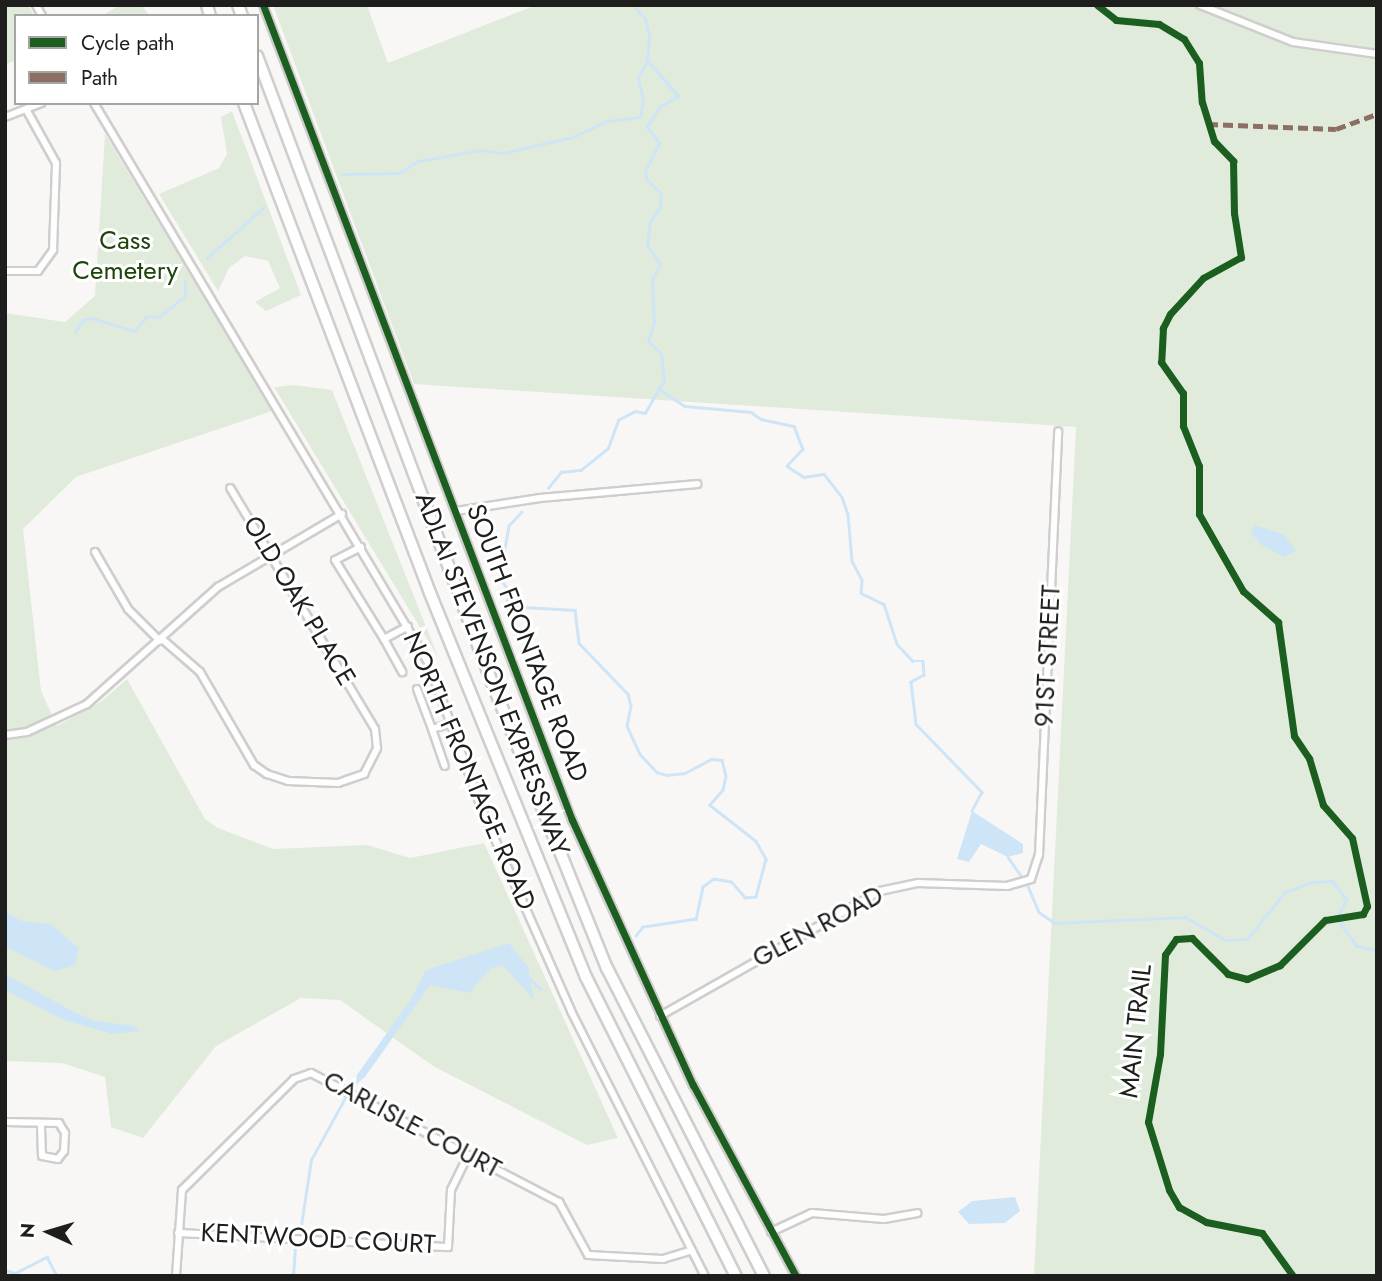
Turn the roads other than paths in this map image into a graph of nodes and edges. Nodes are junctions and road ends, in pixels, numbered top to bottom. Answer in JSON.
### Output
{"nodes":[{"id":1,"x":263,"y":5,"type":"edge"},
{"id":2,"x":1200,"y":5,"type":"edge"},
{"id":3,"x":1377,"y":54,"type":"edge"},
{"id":4,"x":259,"y":62,"type":"edge"},
{"id":5,"x":36,"y":105,"type":"edge"},
{"id":6,"x":95,"y":105,"type":"edge"},
{"id":7,"x":245,"y":105,"type":"edge"},
{"id":8,"x":26,"y":109,"type":"junction"},
{"id":9,"x":5,"y":117,"type":"edge"},
{"id":10,"x":5,"y":271,"type":"edge"},
{"id":11,"x":1058,"y":431,"type":"dead end"},
{"id":12,"x":697,"y":484,"type":"dead end"},
{"id":13,"x":230,"y":488,"type":"dead end"},
{"id":14,"x":456,"y":512,"type":"junction"},
{"id":15,"x":342,"y":514,"type":"junction"},
{"id":16,"x":361,"y":547,"type":"junction"},
{"id":17,"x":95,"y":552,"type":"dead end"},
{"id":18,"x":271,"y":555,"type":"junction"},
{"id":19,"x":408,"y":626,"type":"junction"},
{"id":20,"x":384,"y":639,"type":"junction"},
{"id":21,"x":161,"y":640,"type":"junction"},
{"id":22,"x":402,"y":672,"type":"dead end"},
{"id":23,"x":417,"y":689,"type":"dead end"},
{"id":24,"x":452,"y":723,"type":"junction"},
{"id":25,"x":432,"y":729,"type":"junction"},
{"id":26,"x":5,"y":735,"type":"edge"},
{"id":27,"x":445,"y":766,"type":"dead end"},
{"id":28,"x":1031,"y":879,"type":"joint"},
{"id":29,"x":660,"y":1016,"type":"junction"},
{"id":30,"x":5,"y":1122,"type":"edge"},
{"id":31,"x":41,"y":1124,"type":"junction"},
{"id":32,"x":468,"y":1155,"type":"junction"},
{"id":33,"x":918,"y":1213,"type":"dead end"},
{"id":34,"x":771,"y":1232,"type":"junction"},
{"id":35,"x":178,"y":1233,"type":"junction"},
{"id":36,"x":691,"y":1251,"type":"junction"},
{"id":37,"x":176,"y":1276,"type":"edge"},
{"id":38,"x":705,"y":1276,"type":"edge"},
{"id":39,"x":736,"y":1276,"type":"edge"},
{"id":40,"x":764,"y":1276,"type":"edge"},
{"id":41,"x":796,"y":1276,"type":"edge"}],
"edges":[{"from":1,"to":14,"type":"street","name":"SOUTH FRONTAGE ROAD"},
{"from":2,"to":3,"type":"street"},
{"from":4,"to":40,"type":"highway","name":"ADLAI STEVENSON EXPRESSWAY"},
{"from":5,"to":8,"type":"street"},
{"from":6,"to":15,"type":"street","name":"NORTH FRONTAGE ROAD"},
{"from":7,"to":39,"type":"highway","name":"ADLAI STEVENSON EXPRESSWAY"},
{"from":8,"to":9,"type":"street"},
{"from":8,"to":10,"type":"street"},
{"from":11,"to":28,"type":"street","name":"91ST STREET"},
{"from":12,"to":14,"type":"street"},
{"from":13,"to":18,"type":"street","name":"OLD OAK PLACE"},
{"from":14,"to":29,"type":"street","name":"SOUTH FRONTAGE ROAD"},
{"from":15,"to":16,"type":"street","name":"NORTH FRONTAGE ROAD"},
{"from":15,"to":18,"type":"street"},
{"from":16,"to":19,"type":"street","name":"NORTH FRONTAGE ROAD"},
{"from":16,"to":20,"type":"street"},
{"from":17,"to":21,"type":"street","name":"OLD OAK PLACE"},
{"from":18,"to":21,"type":"street"},
{"from":18,"to":21,"type":"street","name":"OLD OAK PLACE"},
{"from":19,"to":20,"type":"street"},
{"from":19,"to":24,"type":"street","name":"NORTH FRONTAGE ROAD"},
{"from":20,"to":22,"type":"street"},
{"from":21,"to":26,"type":"street"},
{"from":23,"to":25,"type":"street"},
{"from":24,"to":25,"type":"street"},
{"from":24,"to":36,"type":"street","name":"NORTH FRONTAGE ROAD"},
{"from":25,"to":27,"type":"street"},
{"from":28,"to":29,"type":"street","name":"GLEN ROAD"},
{"from":29,"to":34,"type":"street","name":"SOUTH FRONTAGE ROAD"},
{"from":30,"to":31,"type":"street"},
{"from":31,"to":31,"type":"street"},
{"from":32,"to":35,"type":"street","name":"KENTWOOD COURT"},
{"from":32,"to":35,"type":"street","name":"CARLISLE COURT"},
{"from":32,"to":36,"type":"street","name":"CARLISLE COURT"},
{"from":33,"to":34,"type":"street"},
{"from":34,"to":41,"type":"street","name":"SOUTH FRONTAGE ROAD"},
{"from":35,"to":37,"type":"street"},
{"from":36,"to":38,"type":"street","name":"NORTH FRONTAGE ROAD"}]}
